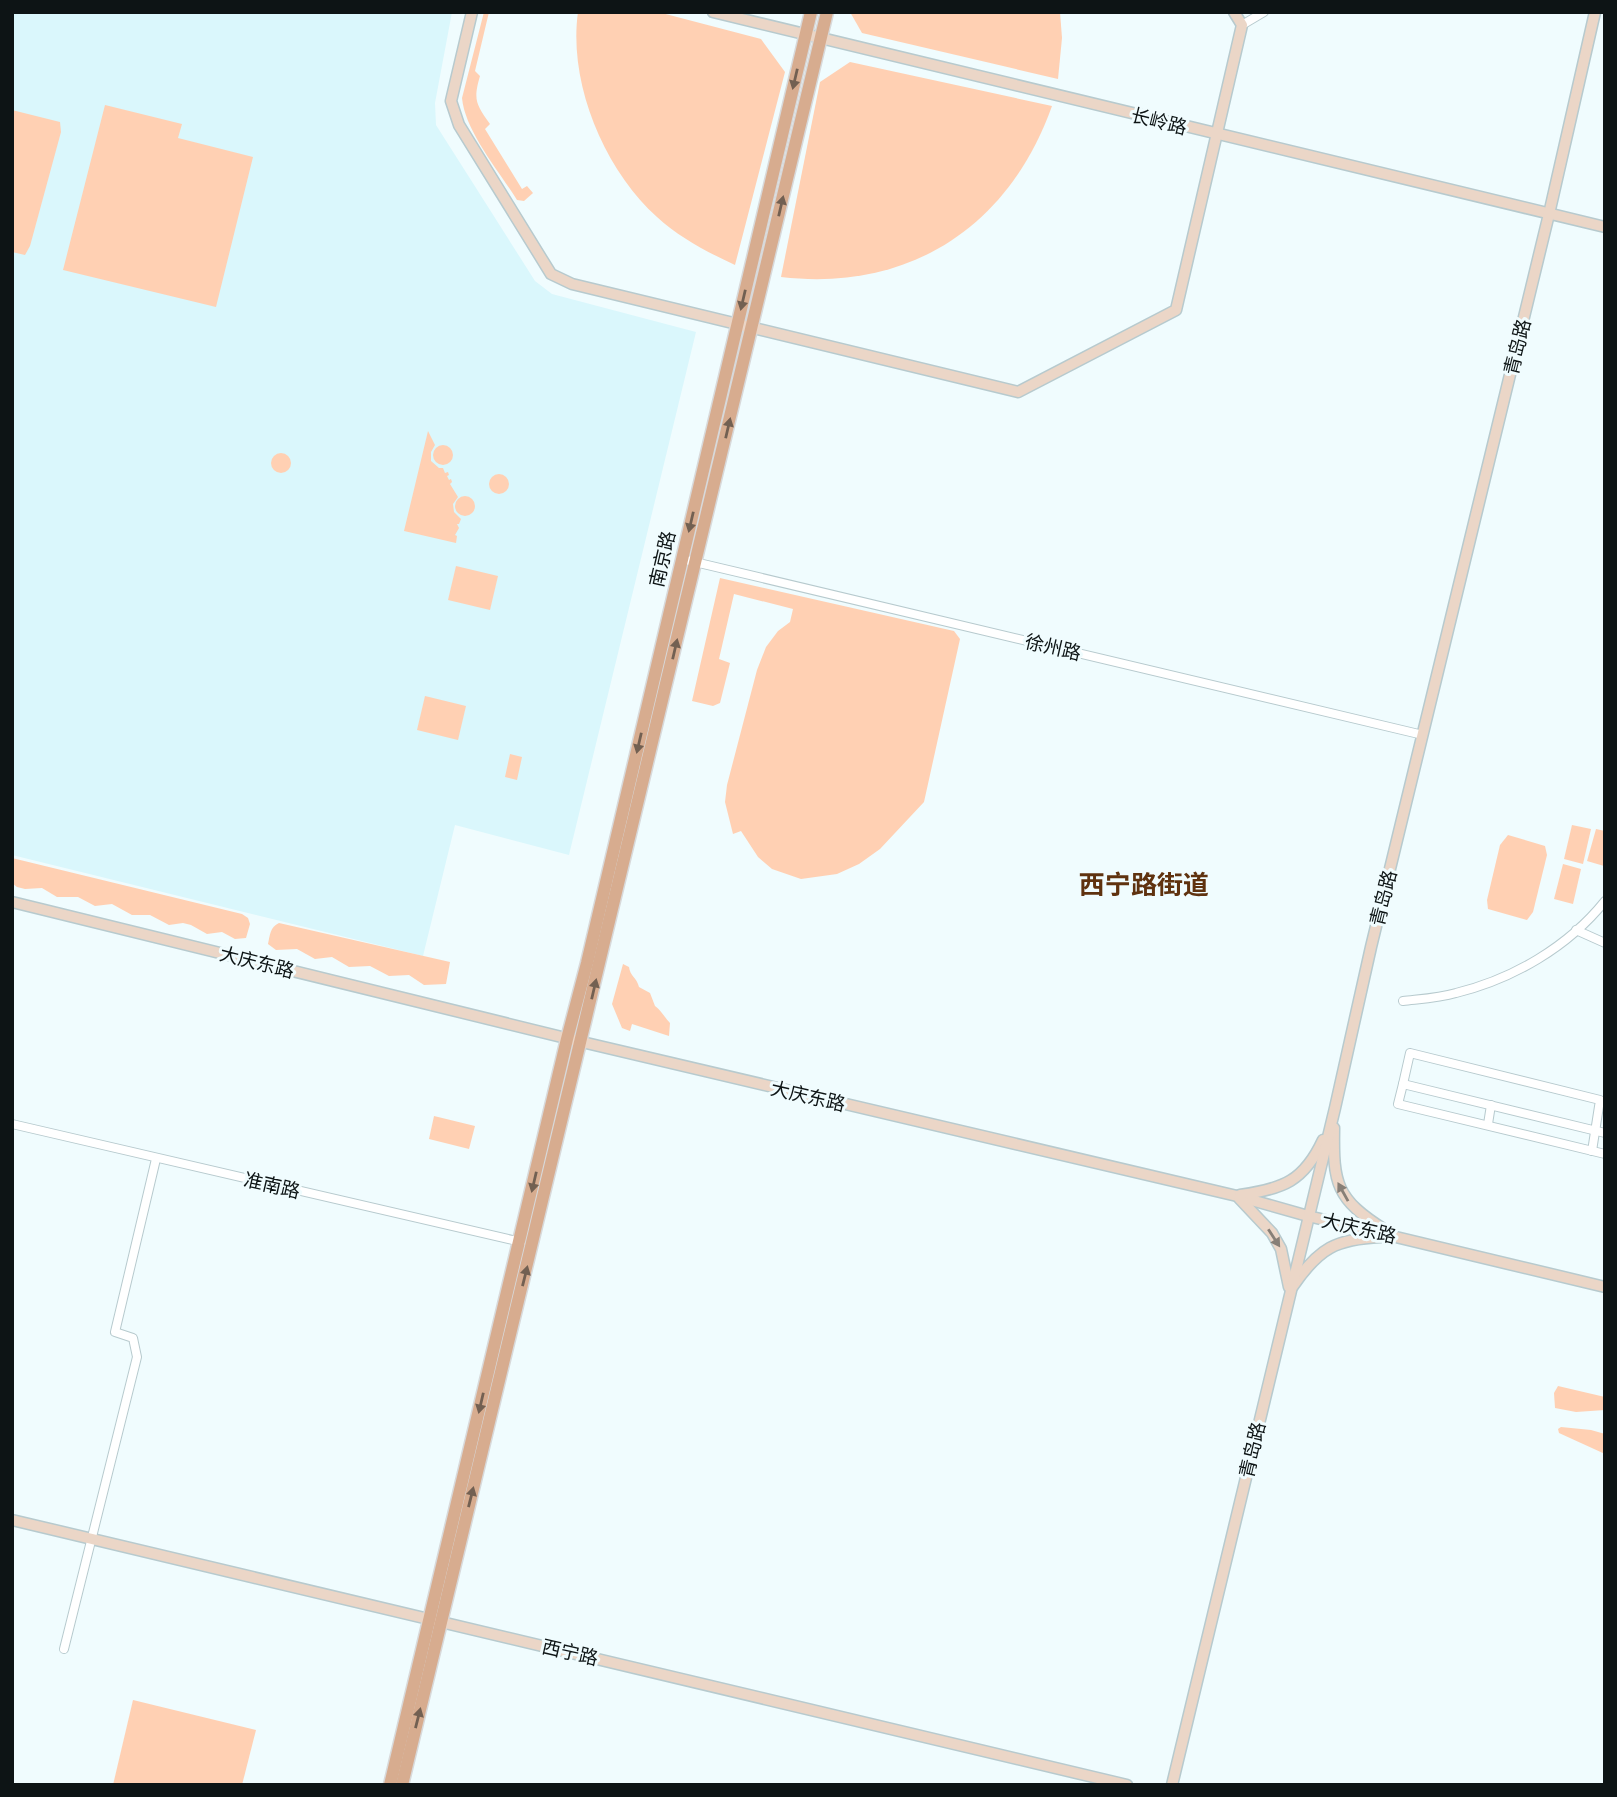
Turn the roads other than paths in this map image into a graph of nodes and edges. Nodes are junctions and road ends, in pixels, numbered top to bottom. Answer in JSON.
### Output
{"nodes":[{"id":1,"x":472,"y":12,"type":"edge"},
{"id":2,"x":713,"y":12,"type":"edge"},
{"id":3,"x":811,"y":12,"type":"edge"},
{"id":4,"x":827,"y":12,"type":"edge"},
{"id":5,"x":1234,"y":12,"type":"edge"},
{"id":6,"x":1264,"y":12,"type":"edge"},
{"id":7,"x":1595,"y":12,"type":"edge"},
{"id":8,"x":1242,"y":25,"type":"junction"},
{"id":9,"x":805,"y":35,"type":"junction"},
{"id":10,"x":821,"y":39,"type":"junction"},
{"id":11,"x":1217,"y":135,"type":"junction"},
{"id":12,"x":1549,"y":214,"type":"junction"},
{"id":13,"x":1605,"y":227,"type":"edge"},
{"id":14,"x":737,"y":324,"type":"junction"},
{"id":15,"x":752,"y":328,"type":"junction"},
{"id":16,"x":682,"y":559,"type":"junction"},
{"id":17,"x":696,"y":562,"type":"junction"},
{"id":18,"x":1423,"y":735,"type":"junction"},
{"id":19,"x":1605,"y":901,"type":"edge"},
{"id":20,"x":12,"y":902,"type":"edge"},
{"id":21,"x":1576,"y":930,"type":"junction"},
{"id":22,"x":1605,"y":943,"type":"edge"},
{"id":23,"x":1403,"y":1001,"type":"dead end"},
{"id":24,"x":567,"y":1039,"type":"junction"},
{"id":25,"x":582,"y":1042,"type":"junction"},
{"id":26,"x":1404,"y":1084,"type":"junction"},
{"id":27,"x":1491,"y":1105,"type":"junction"},
{"id":28,"x":1335,"y":1108,"type":"junction"},
{"id":29,"x":12,"y":1124,"type":"edge"},
{"id":30,"x":1488,"y":1124,"type":"junction"},
{"id":31,"x":1601,"y":1132,"type":"edge"},
{"id":32,"x":1592,"y":1151,"type":"junction"},
{"id":33,"x":1605,"y":1154,"type":"edge"},
{"id":34,"x":156,"y":1159,"type":"junction"},
{"id":35,"x":1237,"y":1196,"type":"junction"},
{"id":36,"x":1308,"y":1216,"type":"junction"},
{"id":37,"x":1394,"y":1236,"type":"junction"},
{"id":38,"x":526,"y":1243,"type":"junction"},
{"id":39,"x":1605,"y":1287,"type":"edge"},
{"id":40,"x":1290,"y":1291,"type":"junction"},
{"id":41,"x":12,"y":1520,"type":"edge"},
{"id":42,"x":91,"y":1539,"type":"junction"},
{"id":43,"x":435,"y":1620,"type":"junction"},
{"id":44,"x":64,"y":1649,"type":"dead end"},
{"id":45,"x":390,"y":1785,"type":"edge"},
{"id":46,"x":402,"y":1785,"type":"edge"},
{"id":47,"x":1127,"y":1785,"type":"edge"},
{"id":48,"x":1172,"y":1785,"type":"edge"}],
"edges":[{"from":1,"to":14,"type":"street"},
{"from":2,"to":9,"type":"street","name":"长岭路"},
{"from":3,"to":9,"type":"main road","name":"南京路"},
{"from":4,"to":10,"type":"main road","name":"南京路"},
{"from":5,"to":8,"type":"street"},
{"from":6,"to":8,"type":"street"},
{"from":7,"to":12,"type":"street","name":"青岛路"},
{"from":8,"to":11,"type":"street"},
{"from":9,"to":10,"type":"street","name":"长岭路"},
{"from":9,"to":14,"type":"main road","name":"南京路","one_way":true},
{"from":10,"to":11,"type":"street","name":"长岭路"},
{"from":15,"to":10,"type":"main road","name":"南京路","one_way":true},
{"from":11,"to":12,"type":"street","name":"长岭路"},
{"from":11,"to":15,"type":"street"},
{"from":12,"to":13,"type":"street","name":"长岭路"},
{"from":12,"to":18,"type":"street","name":"青岛路"},
{"from":14,"to":15,"type":"street"},
{"from":14,"to":16,"type":"main road","name":"南京路","one_way":true},
{"from":17,"to":15,"type":"main road","name":"南京路","one_way":true},
{"from":16,"to":17,"type":"street","name":"徐州路"},
{"from":16,"to":24,"type":"main road","name":"南京路","one_way":true},
{"from":17,"to":18,"type":"street","name":"徐州路"},
{"from":25,"to":17,"type":"main road","name":"南京路","one_way":true},
{"from":18,"to":28,"type":"street","name":"青岛路"},
{"from":19,"to":21,"type":"street"},
{"from":20,"to":24,"type":"street","name":"大庆东路"},
{"from":21,"to":22,"type":"street"},
{"from":21,"to":23,"type":"street"},
{"from":24,"to":25,"type":"street","name":"大庆东路"},
{"from":24,"to":38,"type":"main road","name":"南京路","one_way":true},
{"from":25,"to":35,"type":"street","name":"大庆东路"},
{"from":25,"to":38,"type":"main road","name":"南京路"},
{"from":26,"to":27,"type":"street"},
{"from":26,"to":30,"type":"street"},
{"from":26,"to":31,"type":"street"},
{"from":27,"to":30,"type":"street"},
{"from":27,"to":31,"type":"street"},
{"from":28,"to":35,"type":"street"},
{"from":28,"to":36,"type":"street","name":"青岛路"},
{"from":37,"to":28,"type":"street","one_way":true},
{"from":29,"to":34,"type":"street","name":"准南路"},
{"from":30,"to":32,"type":"street"},
{"from":31,"to":32,"type":"street"},
{"from":32,"to":33,"type":"street"},
{"from":34,"to":38,"type":"street","name":"准南路"},
{"from":34,"to":42,"type":"street"},
{"from":35,"to":36,"type":"street","name":"大庆东路"},
{"from":35,"to":40,"type":"street","one_way":true},
{"from":36,"to":37,"type":"street","name":"大庆东路"},
{"from":36,"to":40,"type":"street","name":"青岛路"},
{"from":37,"to":39,"type":"street","name":"大庆东路"},
{"from":37,"to":40,"type":"street"},
{"from":38,"to":43,"type":"main road"},
{"from":40,"to":48,"type":"street","name":"青岛路"},
{"from":41,"to":42,"type":"street","name":"西宁路"},
{"from":42,"to":43,"type":"street","name":"西宁路"},
{"from":42,"to":44,"type":"street"},
{"from":43,"to":45,"type":"main road"},
{"from":46,"to":43,"type":"main road","one_way":true},
{"from":43,"to":47,"type":"street","name":"西宁路"}]}
